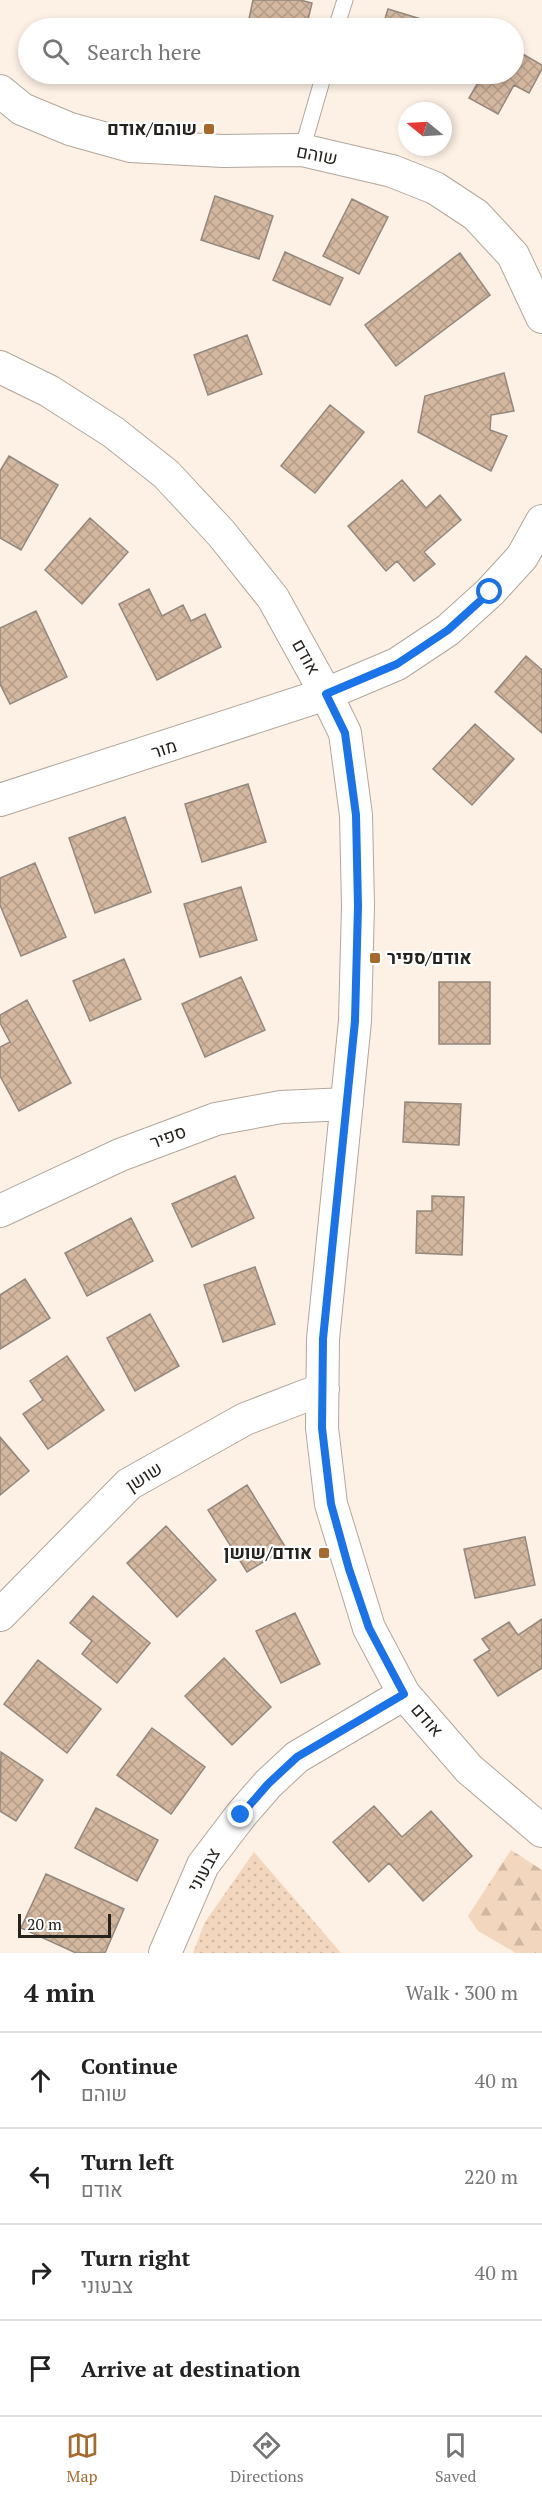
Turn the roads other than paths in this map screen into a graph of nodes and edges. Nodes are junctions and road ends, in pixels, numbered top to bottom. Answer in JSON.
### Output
{"nodes":[{"id":1,"x":345,"y":0,"type":"edge"},
{"id":2,"x":339,"y":18,"type":"edge"},
{"id":3,"x":321,"y":84,"type":"edge"},
{"id":4,"x":0,"y":91,"type":"edge"},
{"id":5,"x":302,"y":150,"type":"junction"},
{"id":6,"x":542,"y":317,"type":"edge"},
{"id":7,"x":0,"y":367,"type":"edge"},
{"id":8,"x":542,"y":521,"type":"edge"},
{"id":9,"x":326,"y":694,"type":"junction"},
{"id":10,"x":0,"y":801,"type":"edge"},
{"id":11,"x":347,"y":1104,"type":"junction"},
{"id":12,"x":0,"y":1211,"type":"edge"},
{"id":13,"x":323,"y":1389,"type":"junction"},
{"id":14,"x":0,"y":1615,"type":"edge"},
{"id":15,"x":404,"y":1694,"type":"junction"},
{"id":16,"x":542,"y":1831,"type":"edge"},
{"id":17,"x":165,"y":1953,"type":"edge"}],
"edges":[{"from":1,"to":2,"type":"lane"},
{"from":3,"to":5,"type":"lane"},
{"from":4,"to":5,"type":"street","name":"שוהם"},
{"from":5,"to":6,"type":"street","name":"שוהם"},
{"from":7,"to":9,"type":"street","name":"אודם"},
{"from":8,"to":9,"type":"street"},
{"from":9,"to":10,"type":"street","name":"מור"},
{"from":9,"to":11,"type":"street","name":"אודם"},
{"from":11,"to":12,"type":"street","name":"ספיר"},
{"from":11,"to":13,"type":"street","name":"אודם"},
{"from":13,"to":14,"type":"street","name":"שושן"},
{"from":13,"to":15,"type":"street","name":"אודם"},
{"from":15,"to":16,"type":"street","name":"אודם"},
{"from":15,"to":17,"type":"street","name":"צבעוני"}]}
